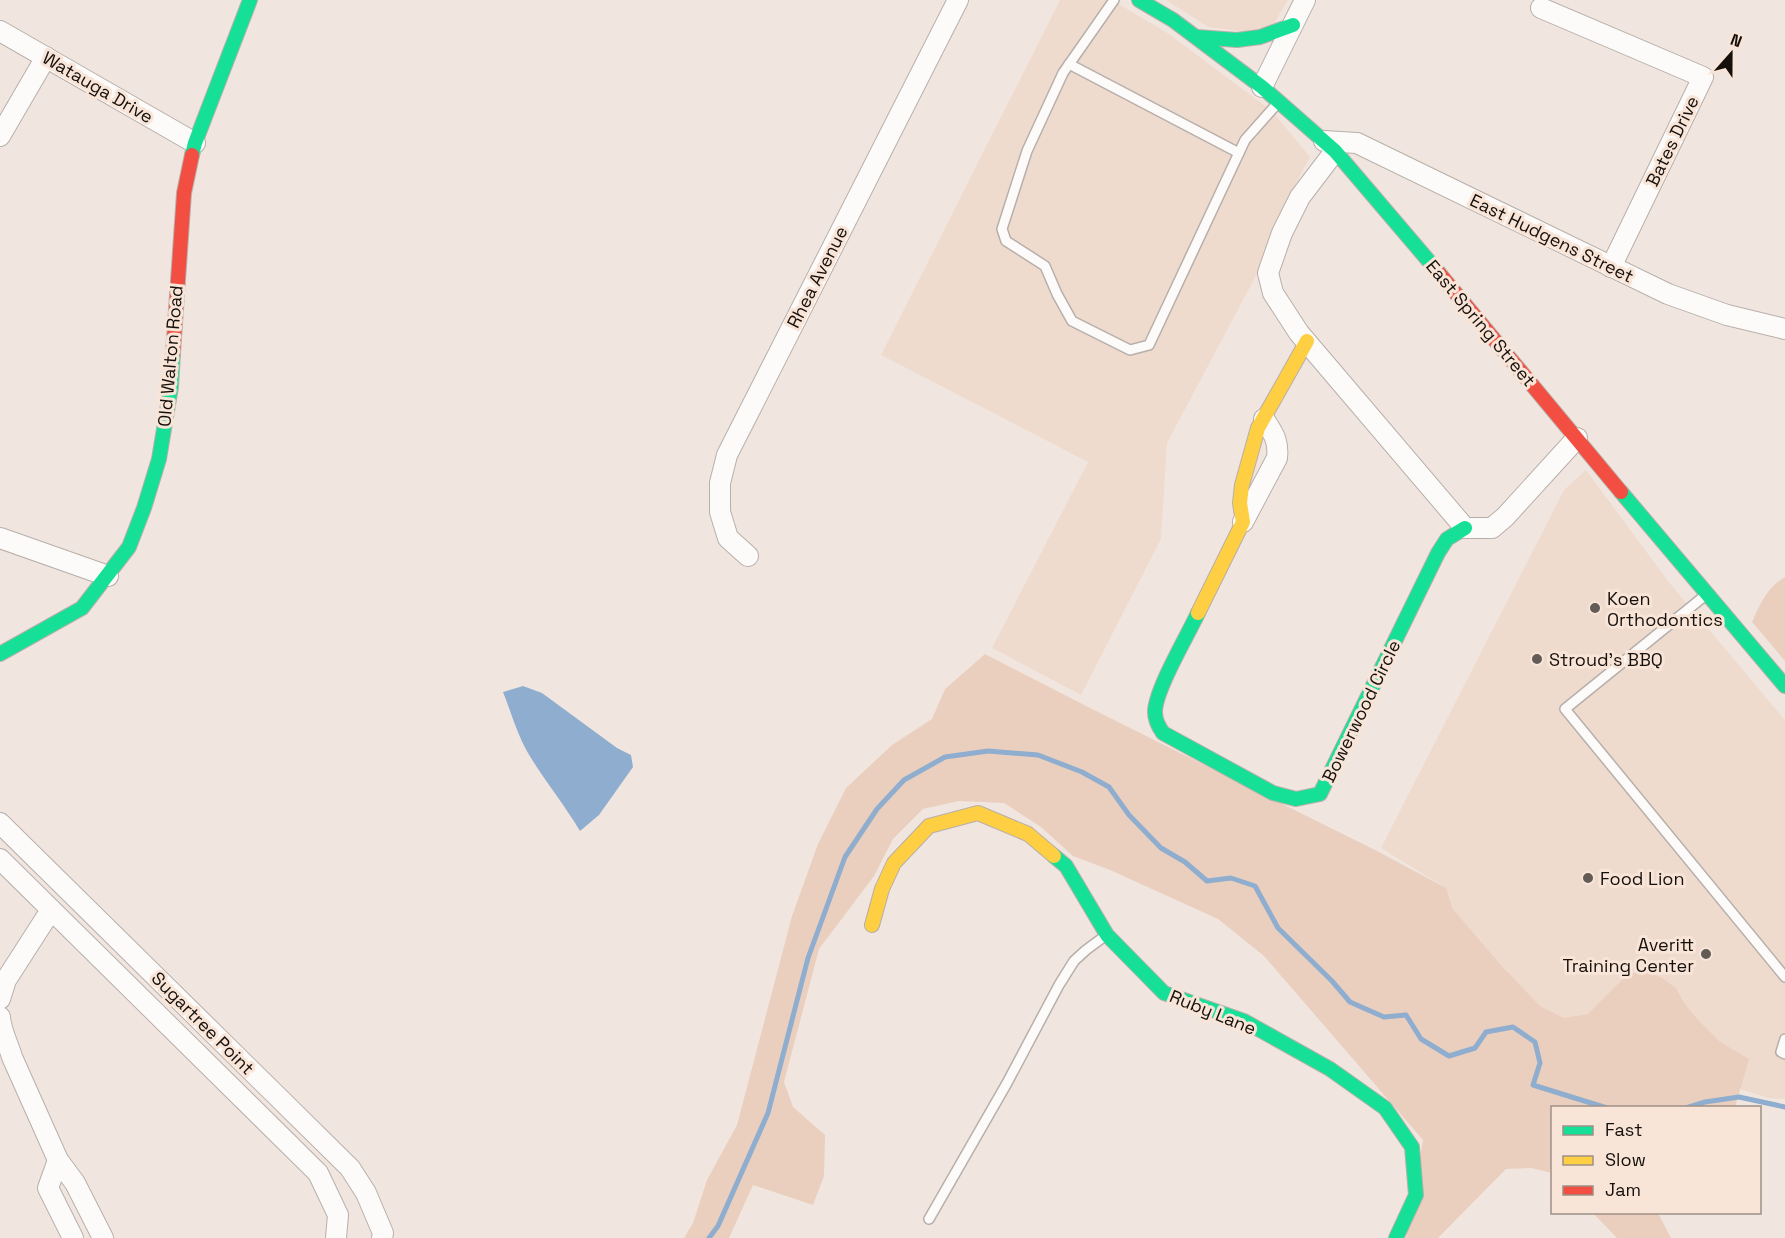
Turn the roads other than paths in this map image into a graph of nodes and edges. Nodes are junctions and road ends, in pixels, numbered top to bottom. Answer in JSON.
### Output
{"nodes":[{"id":1,"x":250,"y":0,"type":"edge"},
{"id":2,"x":958,"y":0,"type":"edge"},
{"id":3,"x":1114,"y":0,"type":"edge"},
{"id":4,"x":1139,"y":0,"type":"edge"},
{"id":5,"x":1305,"y":0,"type":"edge"},
{"id":6,"x":1541,"y":8,"type":"dead end"},
{"id":7,"x":1293,"y":25,"type":"junction"},
{"id":8,"x":0,"y":31,"type":"edge"},
{"id":9,"x":1197,"y":37,"type":"junction"},
{"id":10,"x":46,"y":57,"type":"junction"},
{"id":11,"x":1068,"y":64,"type":"junction"},
{"id":12,"x":1262,"y":87,"type":"junction"},
{"id":13,"x":1280,"y":101,"type":"junction"},
{"id":14,"x":0,"y":136,"type":"edge"},
{"id":15,"x":195,"y":143,"type":"junction"},
{"id":16,"x":1329,"y":146,"type":"junction"},
{"id":17,"x":1239,"y":153,"type":"junction"},
{"id":18,"x":1611,"y":267,"type":"junction"},
{"id":19,"x":1785,"y":329,"type":"edge"},
{"id":20,"x":1307,"y":341,"type":"junction"},
{"id":21,"x":1264,"y":419,"type":"junction"},
{"id":22,"x":1577,"y":438,"type":"junction"},
{"id":23,"x":1244,"y":522,"type":"junction"},
{"id":24,"x":1465,"y":528,"type":"junction"},
{"id":25,"x":0,"y":538,"type":"edge"},
{"id":26,"x":748,"y":556,"type":"dead end"},
{"id":27,"x":108,"y":576,"type":"junction"},
{"id":28,"x":1707,"y":595,"type":"junction"},
{"id":29,"x":0,"y":654,"type":"edge"},
{"id":30,"x":1785,"y":686,"type":"edge"},
{"id":31,"x":0,"y":823,"type":"edge"},
{"id":32,"x":0,"y":859,"type":"edge"},
{"id":33,"x":51,"y":910,"type":"junction"},
{"id":34,"x":872,"y":925,"type":"dead end"},
{"id":35,"x":1107,"y":935,"type":"junction"},
{"id":36,"x":1785,"y":977,"type":"edge"},
{"id":37,"x":0,"y":999,"type":"edge"},
{"id":38,"x":0,"y":1017,"type":"edge"},
{"id":39,"x":1785,"y":1039,"type":"edge"},
{"id":40,"x":1785,"y":1054,"type":"edge"},
{"id":41,"x":58,"y":1160,"type":"junction"},
{"id":42,"x":929,"y":1219,"type":"dead end"},
{"id":43,"x":73,"y":1238,"type":"edge"},
{"id":44,"x":103,"y":1238,"type":"edge"},
{"id":45,"x":336,"y":1238,"type":"edge"},
{"id":46,"x":382,"y":1238,"type":"edge"},
{"id":47,"x":1395,"y":1238,"type":"edge"}],
"edges":[{"from":1,"to":15,"type":"street","name":"Old Walton Road"},
{"from":2,"to":26,"type":"street","name":"Rhea Avenue"},
{"from":3,"to":11,"type":"lane"},
{"from":4,"to":9,"type":"street","name":"East Spring Street"},
{"from":5,"to":7,"type":"street"},
{"from":6,"to":18,"type":"street","name":"Bates Drive"},
{"from":7,"to":9,"type":"street"},
{"from":7,"to":12,"type":"street"},
{"from":8,"to":10,"type":"street","name":"Watauga Drive"},
{"from":9,"to":12,"type":"street","name":"East Spring Street"},
{"from":10,"to":14,"type":"street"},
{"from":10,"to":15,"type":"street","name":"Watauga Drive"},
{"from":11,"to":17,"type":"lane"},
{"from":11,"to":17,"type":"lane"},
{"from":12,"to":13,"type":"street","name":"East Spring Street"},
{"from":13,"to":16,"type":"street","name":"East Spring Street"},
{"from":13,"to":17,"type":"lane"},
{"from":15,"to":27,"type":"street","name":"Old Walton Road"},
{"from":16,"to":18,"type":"street","name":"East Hudgens Street"},
{"from":16,"to":20,"type":"street"},
{"from":16,"to":22,"type":"street","name":"East Spring Street"},
{"from":18,"to":19,"type":"street","name":"East Hudgens Street"},
{"from":20,"to":21,"type":"street"},
{"from":20,"to":24,"type":"street"},
{"from":21,"to":23,"type":"street"},
{"from":21,"to":23,"type":"street","name":"Bowerwood Circle"},
{"from":22,"to":24,"type":"street"},
{"from":22,"to":28,"type":"street","name":"East Spring Street"},
{"from":23,"to":24,"type":"street","name":"Bowerwood Circle"},
{"from":25,"to":27,"type":"street"},
{"from":27,"to":29,"type":"street","name":"Old Walton Road"},
{"from":28,"to":30,"type":"street","name":"East Spring Street"},
{"from":28,"to":36,"type":"lane"},
{"from":31,"to":46,"type":"street","name":"Sugartree Point"},
{"from":32,"to":33,"type":"street","name":"Sugartree Point"},
{"from":33,"to":37,"type":"street"},
{"from":33,"to":45,"type":"street","name":"Sugartree Point"},
{"from":34,"to":35,"type":"street","name":"Ruby Lane"},
{"from":35,"to":42,"type":"lane"},
{"from":35,"to":47,"type":"street","name":"Ruby Lane"},
{"from":38,"to":41,"type":"street"},
{"from":39,"to":40,"type":"lane"},
{"from":41,"to":43,"type":"street"},
{"from":41,"to":44,"type":"street"}]}
